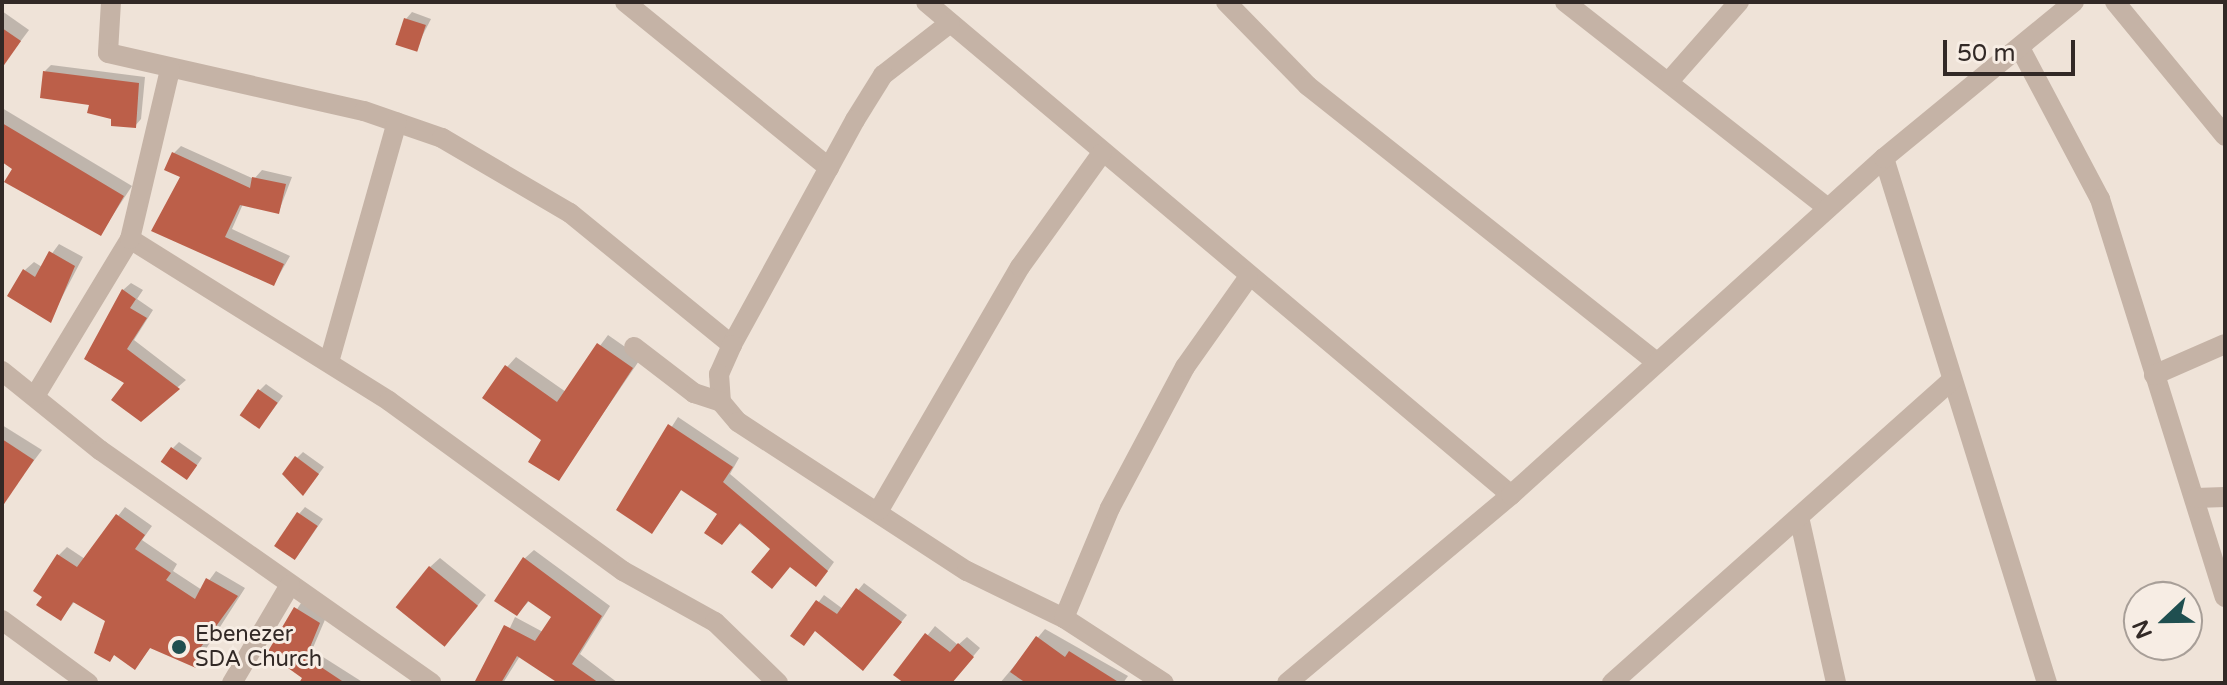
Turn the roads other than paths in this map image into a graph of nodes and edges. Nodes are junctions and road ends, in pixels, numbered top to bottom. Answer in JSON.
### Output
{"nodes":[{"id":1,"x":111,"y":2,"type":"edge"},
{"id":2,"x":625,"y":2,"type":"edge"},
{"id":3,"x":926,"y":2,"type":"edge"},
{"id":4,"x":1226,"y":2,"type":"edge"},
{"id":5,"x":1565,"y":2,"type":"edge"},
{"id":6,"x":1739,"y":2,"type":"edge"},
{"id":7,"x":2074,"y":2,"type":"edge"},
{"id":8,"x":2115,"y":2,"type":"edge"},
{"id":9,"x":950,"y":23,"type":"junction"},
{"id":10,"x":2020,"y":48,"type":"junction"},
{"id":11,"x":170,"y":70,"type":"junction"},
{"id":12,"x":1671,"y":79,"type":"junction"},
{"id":13,"x":397,"y":122,"type":"junction"},
{"id":14,"x":2225,"y":136,"type":"edge"},
{"id":15,"x":1102,"y":153,"type":"junction"},
{"id":16,"x":1884,"y":158,"type":"junction"},
{"id":17,"x":829,"y":168,"type":"junction"},
{"id":18,"x":1828,"y":208,"type":"junction"},
{"id":19,"x":130,"y":239,"type":"junction"},
{"id":20,"x":1248,"y":278,"type":"junction"},
{"id":21,"x":2225,"y":344,"type":"edge"},
{"id":22,"x":732,"y":345,"type":"junction"},
{"id":23,"x":634,"y":347,"type":"dead end"},
{"id":24,"x":1655,"y":361,"type":"junction"},
{"id":25,"x":329,"y":362,"type":"junction"},
{"id":26,"x":2,"y":371,"type":"edge"},
{"id":27,"x":2154,"y":375,"type":"junction"},
{"id":28,"x":1952,"y":380,"type":"junction"},
{"id":29,"x":35,"y":396,"type":"junction"},
{"id":30,"x":721,"y":402,"type":"junction"},
{"id":31,"x":1511,"y":495,"type":"junction"},
{"id":32,"x":2225,"y":497,"type":"edge"},
{"id":33,"x":2196,"y":498,"type":"junction"},
{"id":34,"x":879,"y":510,"type":"junction"},
{"id":35,"x":1799,"y":517,"type":"junction"},
{"id":36,"x":290,"y":585,"type":"junction"},
{"id":37,"x":2225,"y":597,"type":"edge"},
{"id":38,"x":1064,"y":618,"type":"junction"},
{"id":39,"x":2,"y":620,"type":"edge"},
{"id":40,"x":88,"y":683,"type":"edge"},
{"id":41,"x":232,"y":683,"type":"edge"},
{"id":42,"x":431,"y":683,"type":"edge"},
{"id":43,"x":778,"y":683,"type":"edge"},
{"id":44,"x":1164,"y":683,"type":"edge"},
{"id":45,"x":1287,"y":683,"type":"edge"},
{"id":46,"x":1612,"y":683,"type":"edge"},
{"id":47,"x":1836,"y":683,"type":"edge"},
{"id":48,"x":2047,"y":683,"type":"edge"}],
"edges":[{"from":1,"to":11,"type":"street"},
{"from":2,"to":17,"type":"street"},
{"from":3,"to":9,"type":"street"},
{"from":4,"to":24,"type":"street"},
{"from":5,"to":12,"type":"street"},
{"from":6,"to":12,"type":"street"},
{"from":7,"to":10,"type":"street"},
{"from":8,"to":14,"type":"street"},
{"from":9,"to":15,"type":"street"},
{"from":9,"to":17,"type":"street"},
{"from":10,"to":16,"type":"street"},
{"from":10,"to":27,"type":"street"},
{"from":11,"to":13,"type":"street"},
{"from":11,"to":19,"type":"street"},
{"from":12,"to":18,"type":"street"},
{"from":13,"to":22,"type":"street"},
{"from":13,"to":25,"type":"street"},
{"from":15,"to":20,"type":"street"},
{"from":15,"to":34,"type":"street"},
{"from":16,"to":18,"type":"street"},
{"from":16,"to":28,"type":"street"},
{"from":17,"to":22,"type":"street"},
{"from":18,"to":24,"type":"street"},
{"from":19,"to":25,"type":"street"},
{"from":19,"to":29,"type":"street"},
{"from":20,"to":31,"type":"street"},
{"from":20,"to":38,"type":"street"},
{"from":21,"to":27,"type":"street"},
{"from":22,"to":30,"type":"street"},
{"from":23,"to":30,"type":"street"},
{"from":24,"to":31,"type":"street"},
{"from":25,"to":43,"type":"street"},
{"from":26,"to":29,"type":"street"},
{"from":27,"to":33,"type":"street"},
{"from":28,"to":35,"type":"street"},
{"from":28,"to":48,"type":"street"},
{"from":29,"to":36,"type":"street"},
{"from":30,"to":34,"type":"street"},
{"from":31,"to":45,"type":"street"},
{"from":32,"to":33,"type":"street"},
{"from":33,"to":37,"type":"street"},
{"from":34,"to":38,"type":"street"},
{"from":35,"to":46,"type":"street"},
{"from":35,"to":47,"type":"street"},
{"from":36,"to":41,"type":"street"},
{"from":36,"to":42,"type":"street"},
{"from":38,"to":44,"type":"street"},
{"from":39,"to":40,"type":"street"}]}
